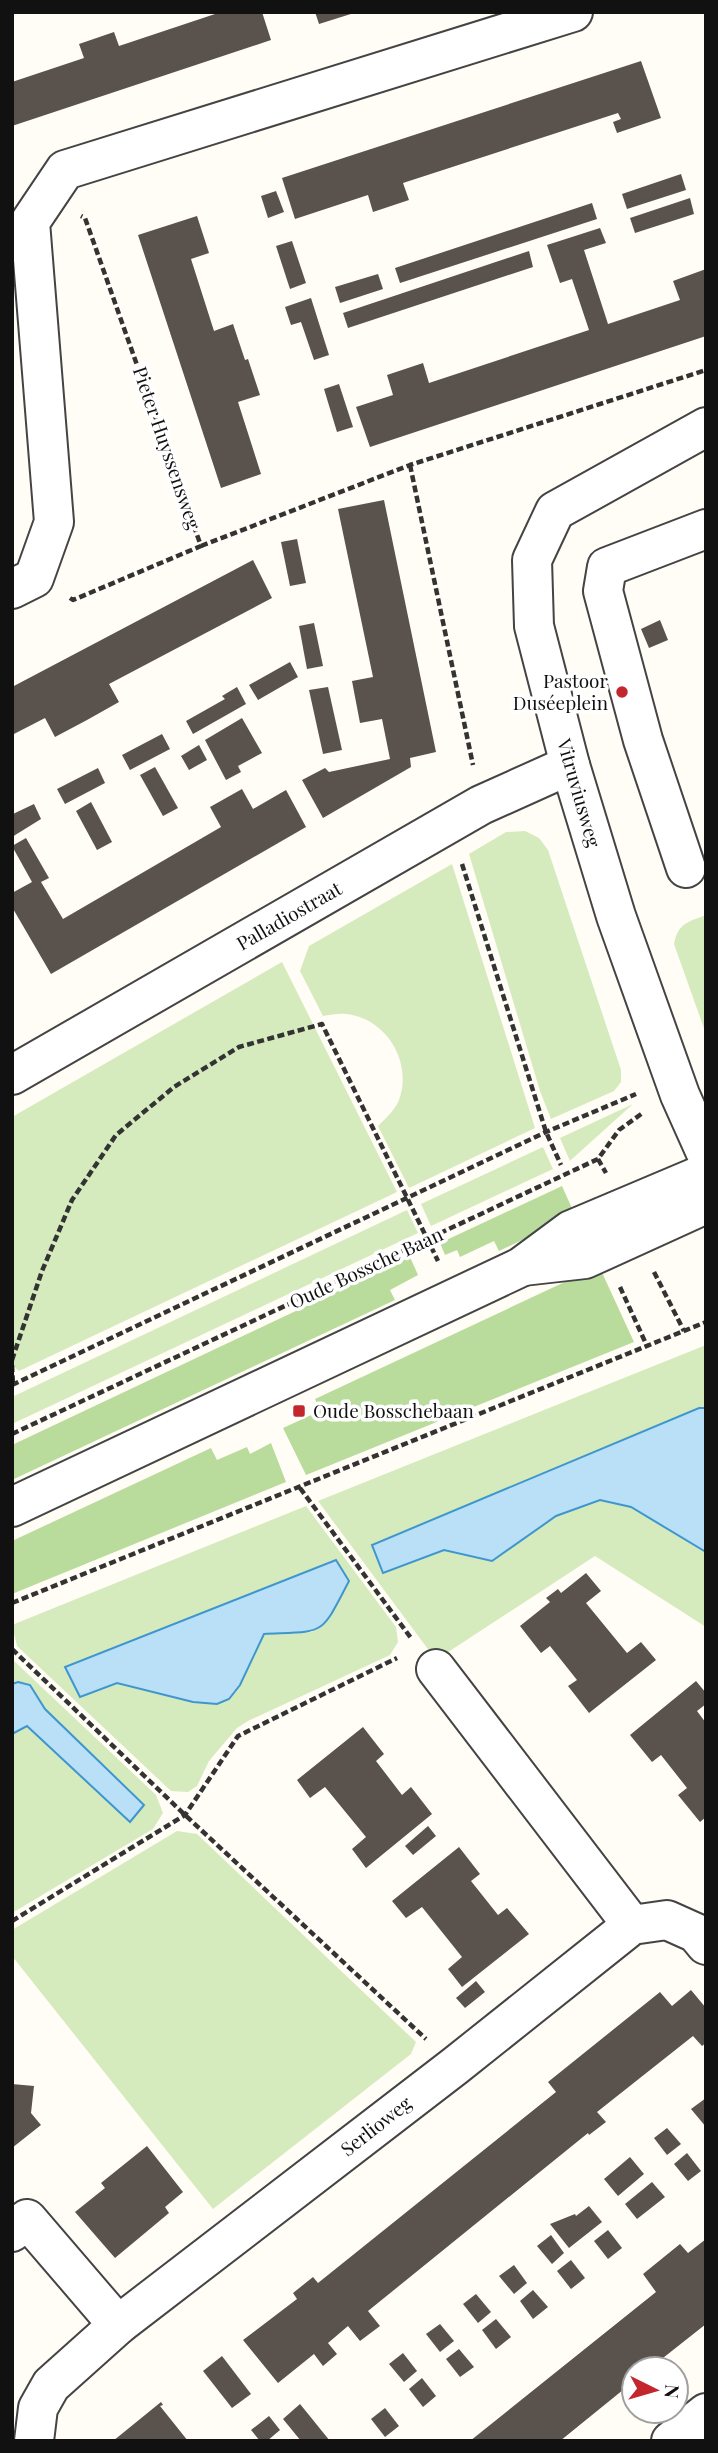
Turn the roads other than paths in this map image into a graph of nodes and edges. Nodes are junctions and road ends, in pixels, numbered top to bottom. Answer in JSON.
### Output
{"nodes":[{"id":1,"x":573,"y":12,"type":"edge"},
{"id":2,"x":706,"y":426,"type":"edge"},
{"id":3,"x":706,"y":529,"type":"edge"},
{"id":4,"x":23,"y":584,"type":"edge"},
{"id":5,"x":570,"y":765,"type":"junction"},
{"id":6,"x":686,"y":868,"type":"dead end"},
{"id":7,"x":12,"y":1075,"type":"edge"},
{"id":8,"x":706,"y":1153,"type":"edge"},
{"id":9,"x":706,"y":1173,"type":"edge"},
{"id":10,"x":706,"y":1204,"type":"edge"},
{"id":11,"x":521,"y":1267,"type":"junction"},
{"id":12,"x":12,"y":1507,"type":"edge"},
{"id":13,"x":427,"y":1658,"type":"road end"},
{"id":14,"x":632,"y":1925,"type":"junction"},
{"id":15,"x":706,"y":1945,"type":"edge"},
{"id":16,"x":12,"y":2232,"type":"edge"},
{"id":17,"x":118,"y":2325,"type":"junction"},
{"id":18,"x":706,"y":2413,"type":"edge"},
{"id":19,"x":34,"y":2441,"type":"edge"},
{"id":20,"x":671,"y":2441,"type":"edge"}],
"edges":[{"from":1,"to":4,"type":"street"},
{"from":2,"to":5,"type":"street","name":"Vitruviusweg"},
{"from":3,"to":6,"type":"street"},
{"from":5,"to":7,"type":"street","name":"Palladiostraat"},
{"from":5,"to":8,"type":"street","name":"Vitruviusweg"},
{"from":9,"to":11,"type":"street"},
{"from":10,"to":11,"type":"street"},
{"from":11,"to":12,"type":"street"},
{"from":13,"to":14,"type":"street"},
{"from":14,"to":15,"type":"street"},
{"from":14,"to":17,"type":"street","name":"Serlioweg"},
{"from":16,"to":17,"type":"street"},
{"from":17,"to":19,"type":"street","name":"Serlioweg"},
{"from":18,"to":20,"type":"street"}]}
